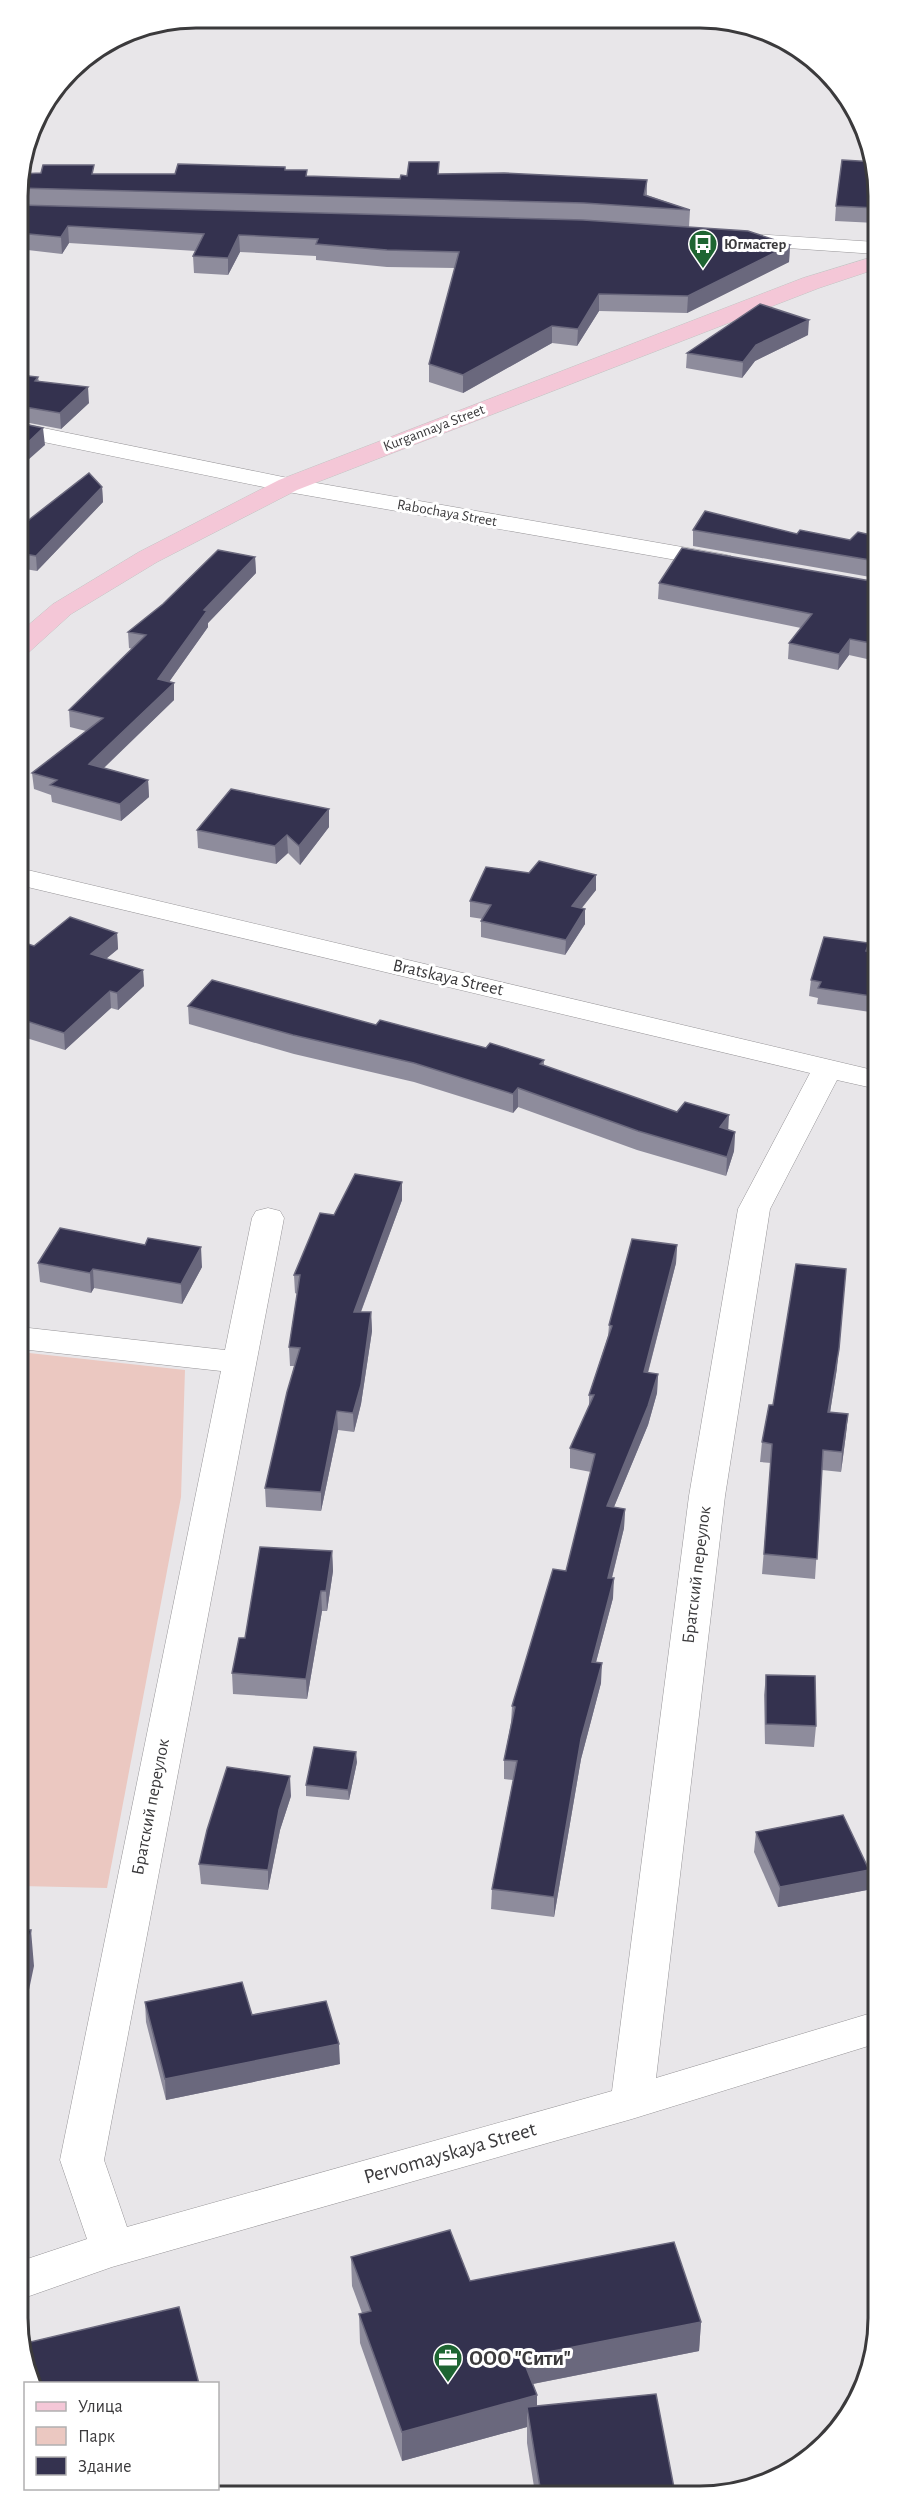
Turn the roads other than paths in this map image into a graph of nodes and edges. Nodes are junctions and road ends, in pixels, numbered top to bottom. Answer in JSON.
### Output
{"nodes":[{"id":1,"x":712,"y":237,"type":"edge"},
{"id":2,"x":868,"y":247,"type":"edge"},
{"id":3,"x":868,"y":265,"type":"edge"},
{"id":4,"x":29,"y":432,"type":"edge"},
{"id":5,"x":288,"y":485,"type":"junction"},
{"id":6,"x":747,"y":566,"type":"edge"},
{"id":7,"x":29,"y":638,"type":"edge"},
{"id":8,"x":29,"y":878,"type":"edge"},
{"id":9,"x":828,"y":1068,"type":"junction"},
{"id":10,"x":868,"y":1078,"type":"edge"},
{"id":11,"x":268,"y":1218,"type":"dead end"},
{"id":12,"x":28,"y":1339,"type":"edge"},
{"id":13,"x":239,"y":1362,"type":"junction"},
{"id":14,"x":868,"y":2030,"type":"edge"},
{"id":15,"x":632,"y":2102,"type":"junction"},
{"id":16,"x":112,"y":2249,"type":"junction"},
{"id":17,"x":28,"y":2278,"type":"edge"}],
"edges":[{"from":1,"to":2,"type":"street"},
{"from":3,"to":5,"type":"main road","name":"Kurgannaya Street"},
{"from":4,"to":5,"type":"street","name":"Rabochaya Street"},
{"from":5,"to":6,"type":"street","name":"Rabochaya Street"},
{"from":5,"to":7,"type":"main road","name":"Kurgannaya Street"},
{"from":8,"to":9,"type":"street","name":"Bratskaya Street"},
{"from":9,"to":10,"type":"street","name":"Bratskaya Street"},
{"from":9,"to":15,"type":"street","name":"Братский переулок"},
{"from":11,"to":13,"type":"street","name":"Братский переулок"},
{"from":12,"to":13,"type":"street"},
{"from":13,"to":16,"type":"street","name":"Братский переулок"},
{"from":14,"to":15,"type":"street","name":"Pervomayskaya Street"},
{"from":15,"to":16,"type":"street","name":"Pervomayskaya Street"},
{"from":16,"to":17,"type":"street","name":"Pervomayskaya Street"}]}
